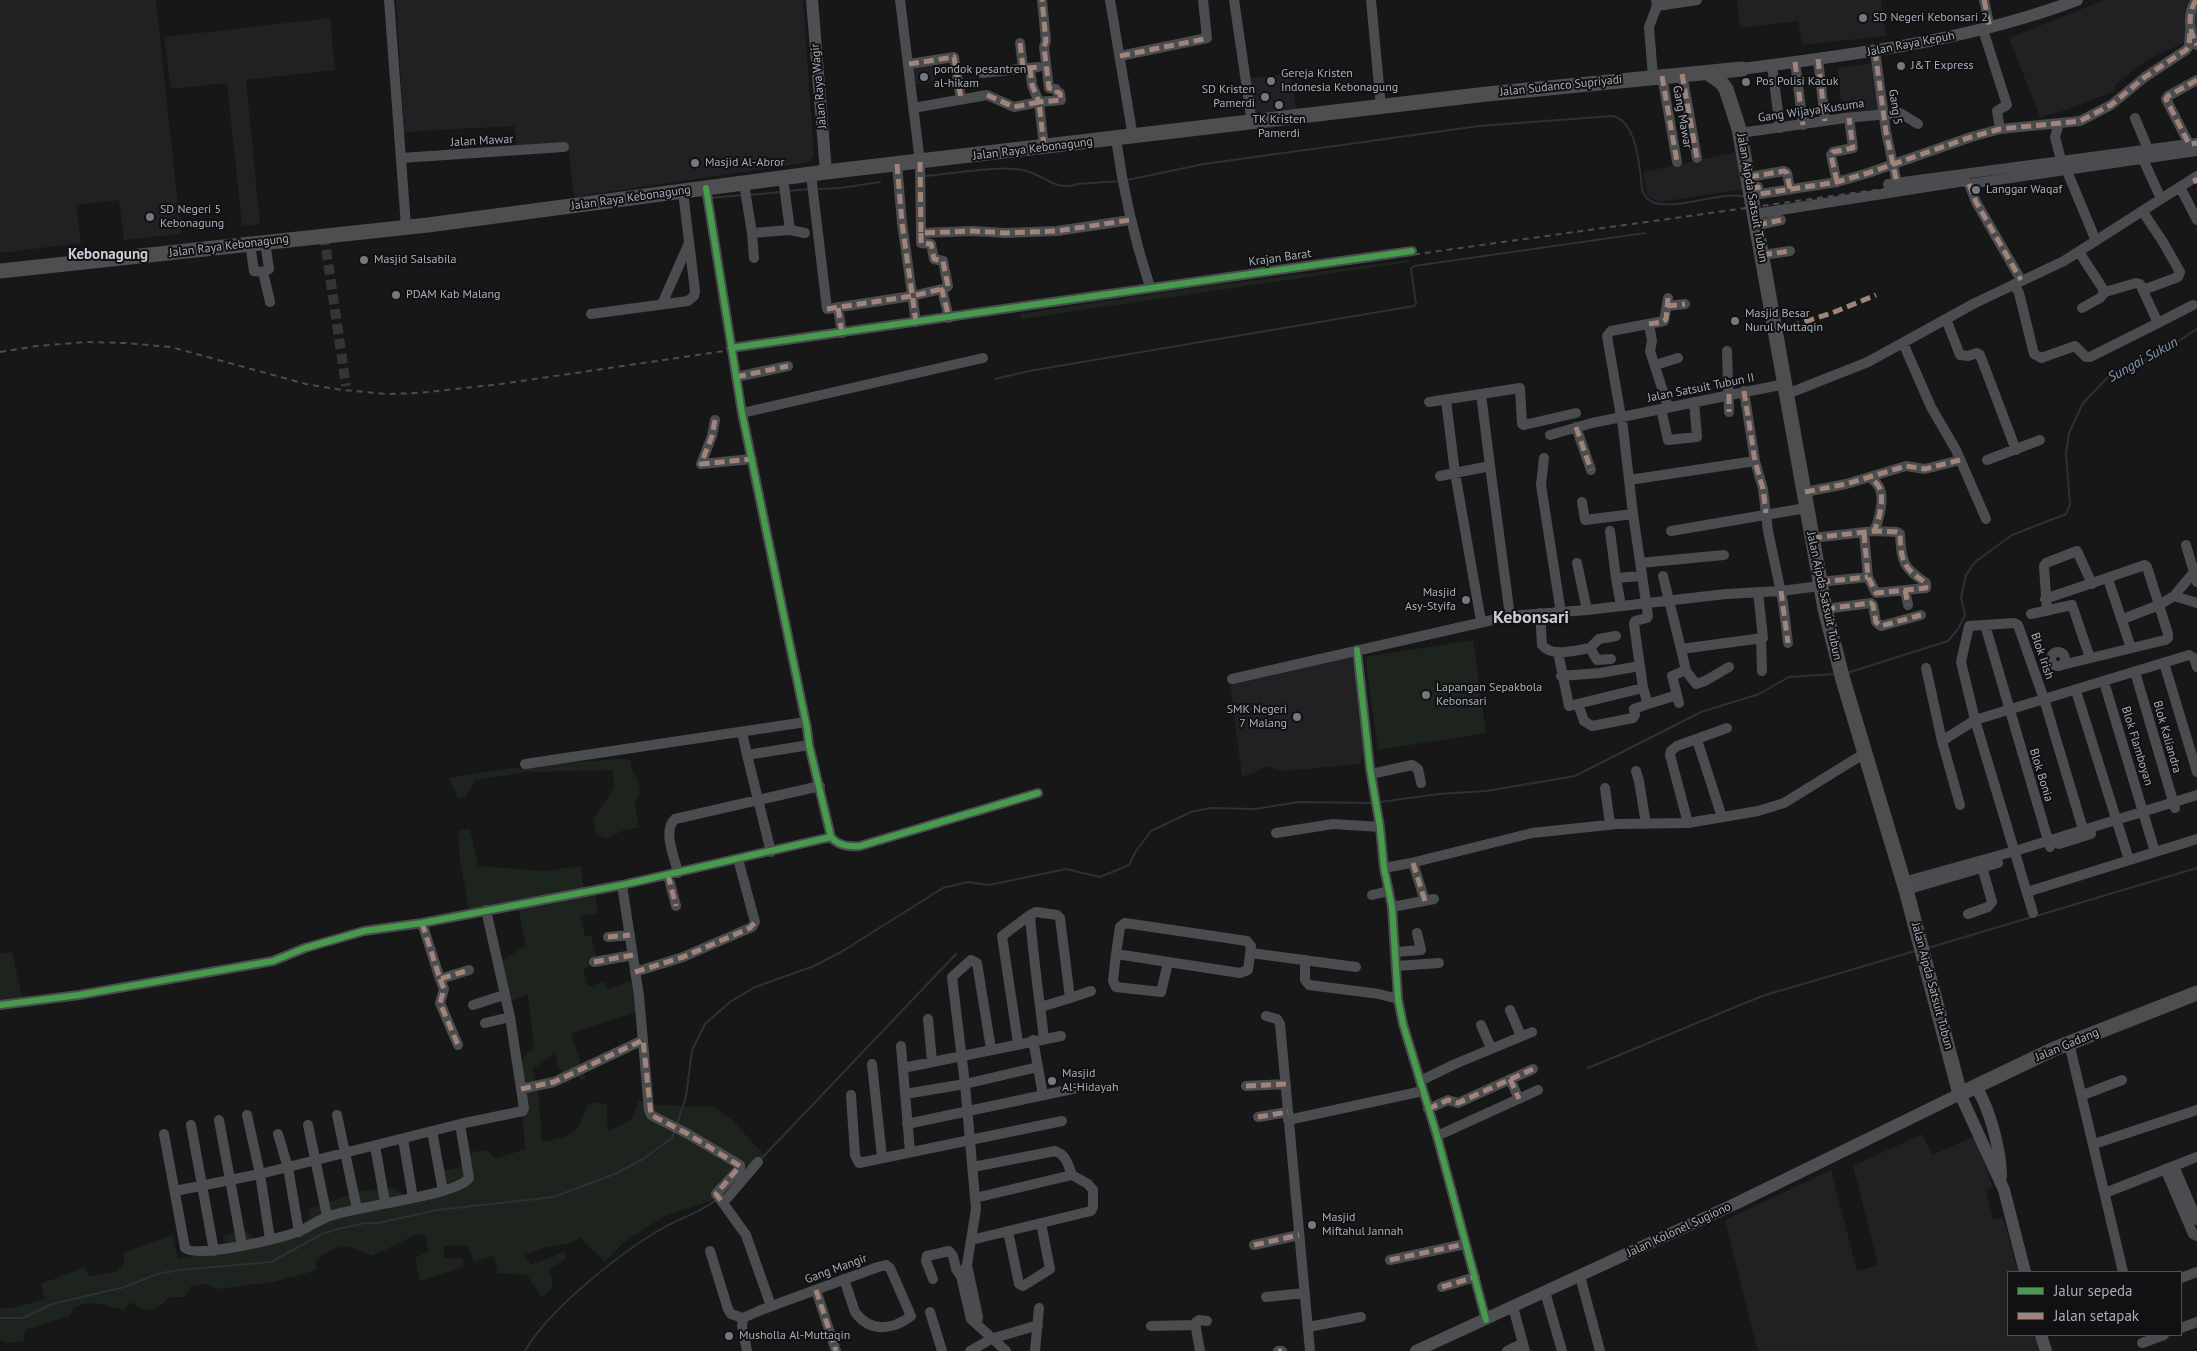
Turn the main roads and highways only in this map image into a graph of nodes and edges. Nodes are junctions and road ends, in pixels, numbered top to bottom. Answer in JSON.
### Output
{"nodes":[{"id":1,"x":812,"y":0,"type":"edge"},
{"id":2,"x":2077,"y":0,"type":"edge"},
{"id":3,"x":1742,"y":69,"type":"junction"},
{"id":4,"x":1708,"y":72,"type":"junction"},
{"id":5,"x":1381,"y":107,"type":"joint"},
{"id":6,"x":1739,"y":129,"type":"junction"},
{"id":7,"x":826,"y":172,"type":"junction"},
{"id":8,"x":0,"y":271,"type":"edge"},
{"id":9,"x":2197,"y":993,"type":"edge"},
{"id":10,"x":1951,"y":1057,"type":"junction"},
{"id":11,"x":1976,"y":1087,"type":"junction"},
{"id":12,"x":1960,"y":1094,"type":"junction"},
{"id":13,"x":1939,"y":1104,"type":"joint"},
{"id":14,"x":2001,"y":1182,"type":"junction"},
{"id":15,"x":2025,"y":1271,"type":"edge"},
{"id":16,"x":2041,"y":1336,"type":"edge"},
{"id":17,"x":1416,"y":1351,"type":"edge"},
{"id":18,"x":2046,"y":1351,"type":"edge"}],
"edges":[{"from":1,"to":7,"type":"main road","name":"Jalan Raya Wagir"},
{"from":2,"to":3,"type":"main road","name":"Jalan Raya Kepuh"},
{"from":3,"to":4,"type":"highway","name":"Jalan Sudanco Supriyadi"},
{"from":3,"to":6,"type":"highway","name":"Jalan Aipda Satsuit Tubun"},
{"from":4,"to":5,"type":"highway","name":"Jalan Sudanco Supriyadi"},
{"from":4,"to":6,"type":"highway","name":"Jalan Aipda Satsuit Tubun"},
{"from":5,"to":7,"type":"highway","name":"Jalan Raya Kebonagung"},
{"from":6,"to":10,"type":"highway","name":"Jalan Aipda Satsuit Tubun"},
{"from":7,"to":8,"type":"highway","name":"Jalan Raya Kebonagung"},
{"from":9,"to":11,"type":"highway","name":"Jalan Gadang"},
{"from":10,"to":11,"type":"highway","name":"Jalan Aipda Satsuit Tubun"},
{"from":10,"to":12,"type":"highway","name":"Jalan Aipda Satsuit Tubun"},
{"from":11,"to":12,"type":"highway","name":"Jalan Gadang"},
{"from":11,"to":14,"type":"main road"},
{"from":12,"to":13,"type":"main road","name":"Jalan Gadang"},
{"from":12,"to":14,"type":"main road"},
{"from":13,"to":17,"type":"main road","name":"Jalan Kolonel Sugiono"},
{"from":14,"to":15,"type":"main road"},
{"from":16,"to":18,"type":"main road"}]}
